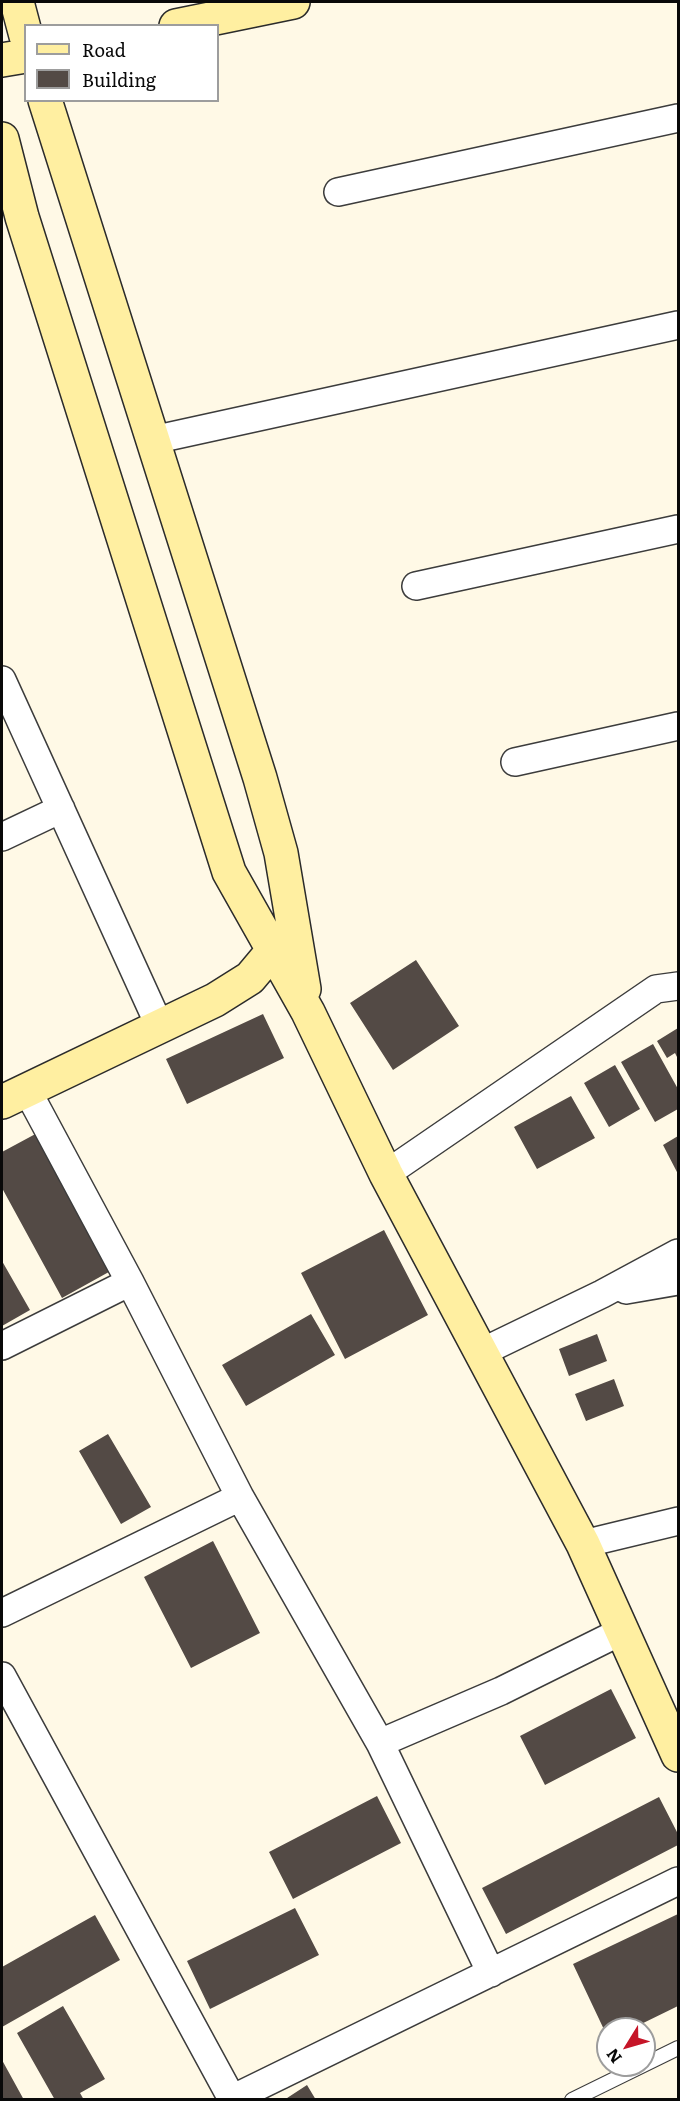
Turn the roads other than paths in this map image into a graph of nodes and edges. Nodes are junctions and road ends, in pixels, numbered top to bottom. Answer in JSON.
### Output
{"nodes":[{"id":1,"x":17,"y":2,"type":"edge"},
{"id":2,"x":293,"y":2,"type":"edge"},
{"id":3,"x":186,"y":24,"type":"edge"},
{"id":4,"x":24,"y":28,"type":"edge"},
{"id":5,"x":24,"y":56,"type":"edge"},
{"id":6,"x":2,"y":60,"type":"edge"},
{"id":7,"x":46,"y":102,"type":"edge"},
{"id":8,"x":678,"y":118,"type":"edge"},
{"id":9,"x":2,"y":139,"type":"edge"},
{"id":10,"x":338,"y":192,"type":"dead end"},
{"id":11,"x":678,"y":325,"type":"edge"},
{"id":12,"x":153,"y":440,"type":"junction"},
{"id":13,"x":678,"y":529,"type":"edge"},
{"id":14,"x":416,"y":586,"type":"dead end"},
{"id":15,"x":2,"y":681,"type":"edge"},
{"id":16,"x":678,"y":726,"type":"edge"},
{"id":17,"x":515,"y":762,"type":"dead end"},
{"id":18,"x":61,"y":809,"type":"junction"},
{"id":19,"x":2,"y":837,"type":"edge"},
{"id":20,"x":293,"y":924,"type":"junction"},
{"id":21,"x":274,"y":951,"type":"junction"},
{"id":22,"x":678,"y":986,"type":"edge"},
{"id":23,"x":308,"y":1011,"type":"junction"},
{"id":24,"x":160,"y":1027,"type":"junction"},
{"id":25,"x":14,"y":1096,"type":"edge"},
{"id":26,"x":386,"y":1174,"type":"junction"},
{"id":27,"x":678,"y":1253,"type":"edge"},
{"id":28,"x":678,"y":1281,"type":"edge"},
{"id":29,"x":130,"y":1282,"type":"junction"},
{"id":30,"x":602,"y":1294,"type":"junction"},
{"id":31,"x":2,"y":1346,"type":"edge"},
{"id":32,"x":482,"y":1352,"type":"junction"},
{"id":33,"x":240,"y":1497,"type":"junction"},
{"id":34,"x":678,"y":1521,"type":"edge"},
{"id":35,"x":583,"y":1545,"type":"junction"},
{"id":36,"x":2,"y":1613,"type":"edge"},
{"id":37,"x":624,"y":1630,"type":"junction"},
{"id":38,"x":2,"y":1676,"type":"edge"},
{"id":39,"x":380,"y":1743,"type":"junction"},
{"id":40,"x":677,"y":1749,"type":"edge"},
{"id":41,"x":678,"y":1881,"type":"edge"},
{"id":42,"x":491,"y":1973,"type":"junction"},
{"id":43,"x":678,"y":2048,"type":"edge"},
{"id":44,"x":231,"y":2099,"type":"edge"},
{"id":45,"x":572,"y":2100,"type":"edge"}],
"edges":[{"from":1,"to":4,"type":"street"},
{"from":2,"to":3,"type":"street"},
{"from":5,"to":6,"type":"street"},
{"from":7,"to":12,"type":"street"},
{"from":8,"to":10,"type":"street"},
{"from":9,"to":21,"type":"street"},
{"from":11,"to":12,"type":"street"},
{"from":12,"to":20,"type":"street"},
{"from":13,"to":14,"type":"street"},
{"from":15,"to":18,"type":"street"},
{"from":16,"to":17,"type":"street"},
{"from":18,"to":19,"type":"street"},
{"from":18,"to":24,"type":"street"},
{"from":20,"to":21,"type":"street"},
{"from":20,"to":23,"type":"street"},
{"from":21,"to":23,"type":"street"},
{"from":21,"to":24,"type":"street"},
{"from":22,"to":26,"type":"street"},
{"from":23,"to":26,"type":"street"},
{"from":24,"to":25,"type":"street"},
{"from":25,"to":29,"type":"street"},
{"from":26,"to":32,"type":"street"},
{"from":27,"to":30,"type":"street"},
{"from":28,"to":30,"type":"street"},
{"from":29,"to":31,"type":"street"},
{"from":29,"to":33,"type":"street"},
{"from":30,"to":32,"type":"street"},
{"from":32,"to":35,"type":"street"},
{"from":33,"to":36,"type":"street"},
{"from":33,"to":39,"type":"street"},
{"from":34,"to":35,"type":"street"},
{"from":35,"to":37,"type":"street"},
{"from":37,"to":39,"type":"street"},
{"from":37,"to":40,"type":"street"},
{"from":38,"to":44,"type":"street"},
{"from":39,"to":42,"type":"street"},
{"from":41,"to":42,"type":"street"},
{"from":42,"to":44,"type":"street"},
{"from":43,"to":45,"type":"lane"}]}
